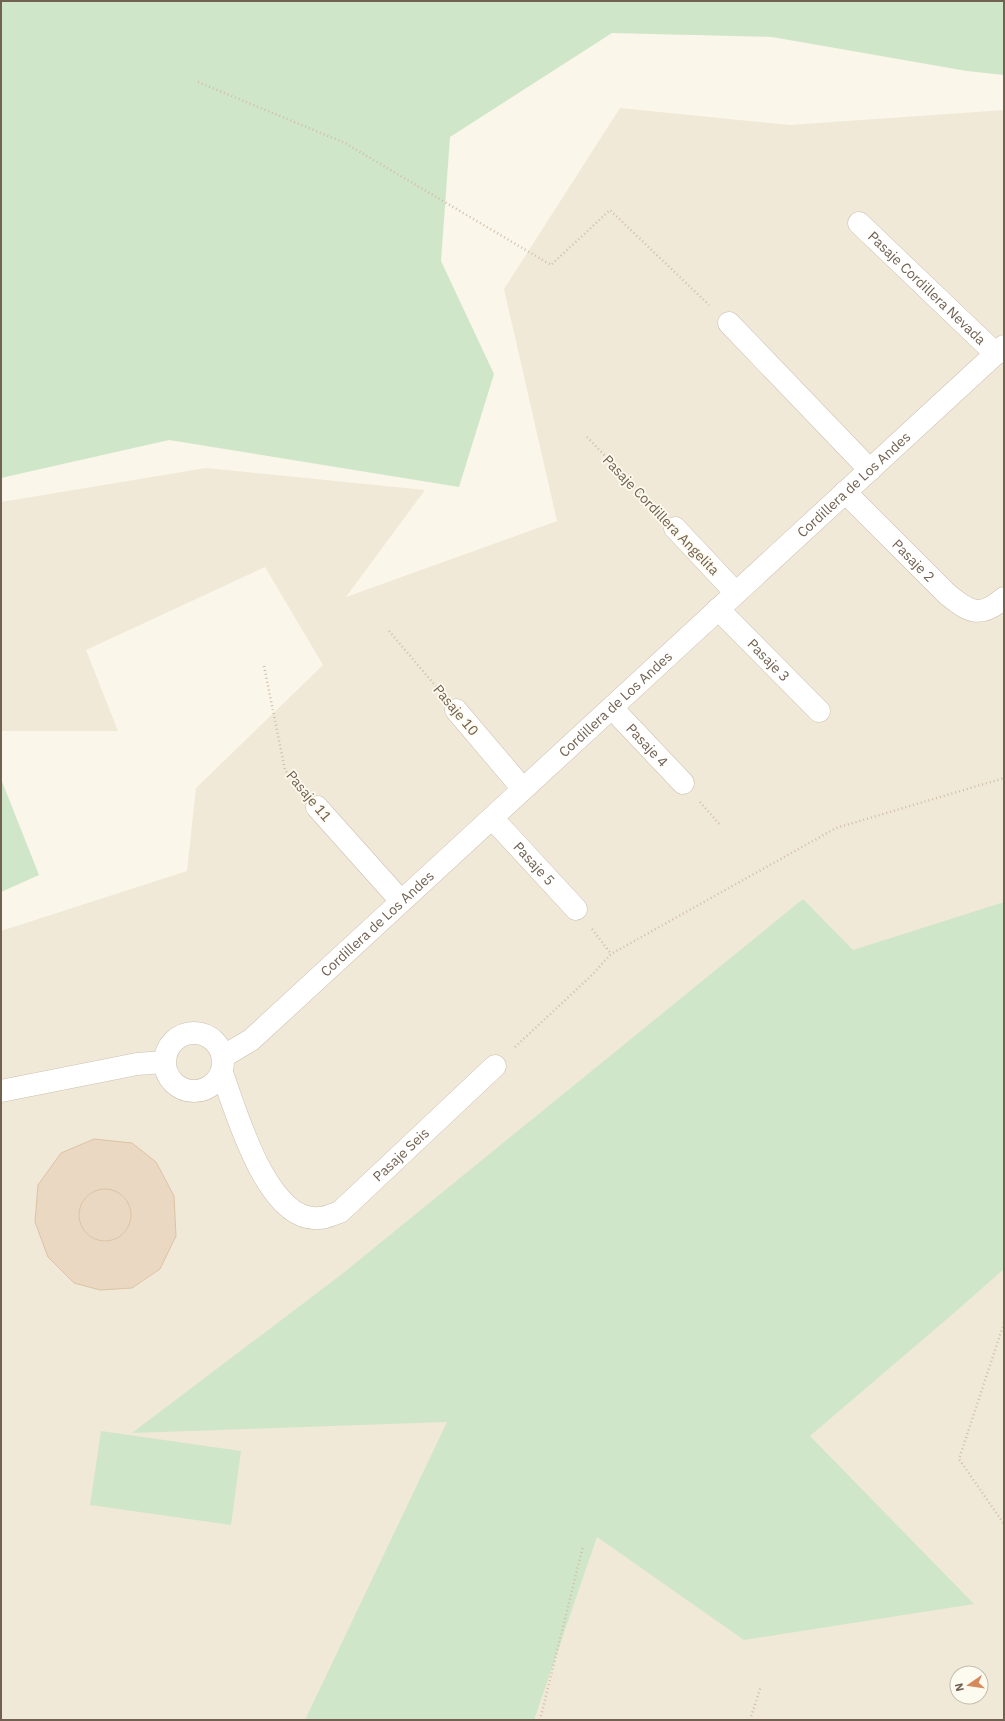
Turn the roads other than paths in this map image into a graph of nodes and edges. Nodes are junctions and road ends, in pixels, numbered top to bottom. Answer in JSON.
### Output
{"nodes":[{"id":1,"x":859,"y":223,"type":"dead end"},
{"id":2,"x":728,"y":323,"type":"road end"},
{"id":3,"x":1000,"y":350,"type":"edge"},
{"id":4,"x":870,"y":470,"type":"junction"},
{"id":5,"x":846,"y":492,"type":"junction"},
{"id":6,"x":674,"y":528,"type":"road end"},
{"id":7,"x":736,"y":593,"type":"junction"},
{"id":8,"x":998,"y":604,"type":"edge"},
{"id":9,"x":718,"y":610,"type":"junction"},
{"id":10,"x":612,"y":708,"type":"junction"},
{"id":11,"x":456,"y":710,"type":"road end"},
{"id":12,"x":819,"y":711,"type":"dead end"},
{"id":13,"x":682,"y":783,"type":"dead end"},
{"id":14,"x":524,"y":789,"type":"junction"},
{"id":15,"x":317,"y":807,"type":"road end"},
{"id":16,"x":492,"y":818,"type":"junction"},
{"id":17,"x":401,"y":902,"type":"junction"},
{"id":18,"x":576,"y":909,"type":"dead end"},
{"id":19,"x":164,"y":1062,"type":"junction"},
{"id":20,"x":223,"y":1065,"type":"junction"},
{"id":21,"x":495,"y":1066,"type":"road end"},
{"id":22,"x":1,"y":1091,"type":"edge"}],
"edges":[{"from":1,"to":3,"type":"street","name":"Pasaje Cordillera Nevada"},
{"from":2,"to":4,"type":"street"},
{"from":3,"to":4,"type":"street","name":"Cordillera de Los Andes"},
{"from":4,"to":5,"type":"street","name":"Cordillera de Los Andes"},
{"from":5,"to":7,"type":"street","name":"Cordillera de Los Andes"},
{"from":5,"to":8,"type":"street","name":"Pasaje 2"},
{"from":6,"to":7,"type":"street","name":"Pasaje Cordillera Angelita"},
{"from":7,"to":9,"type":"street","name":"Cordillera de Los Andes"},
{"from":9,"to":10,"type":"street","name":"Cordillera de Los Andes"},
{"from":9,"to":12,"type":"street","name":"Pasaje 3"},
{"from":10,"to":13,"type":"street","name":"Pasaje 4"},
{"from":10,"to":14,"type":"street","name":"Cordillera de Los Andes"},
{"from":11,"to":14,"type":"street","name":"Pasaje 10"},
{"from":14,"to":16,"type":"street","name":"Cordillera de Los Andes"},
{"from":15,"to":17,"type":"street","name":"Pasaje 11"},
{"from":16,"to":17,"type":"street","name":"Cordillera de Los Andes"},
{"from":16,"to":18,"type":"street","name":"Pasaje 5"},
{"from":17,"to":20,"type":"street","name":"Cordillera de Los Andes"},
{"from":19,"to":20,"type":"street","name":"Cordillera de Los Andes"},
{"from":19,"to":20,"type":"street"},
{"from":19,"to":22,"type":"street"},
{"from":20,"to":21,"type":"street","name":"Pasaje Seis"}]}
